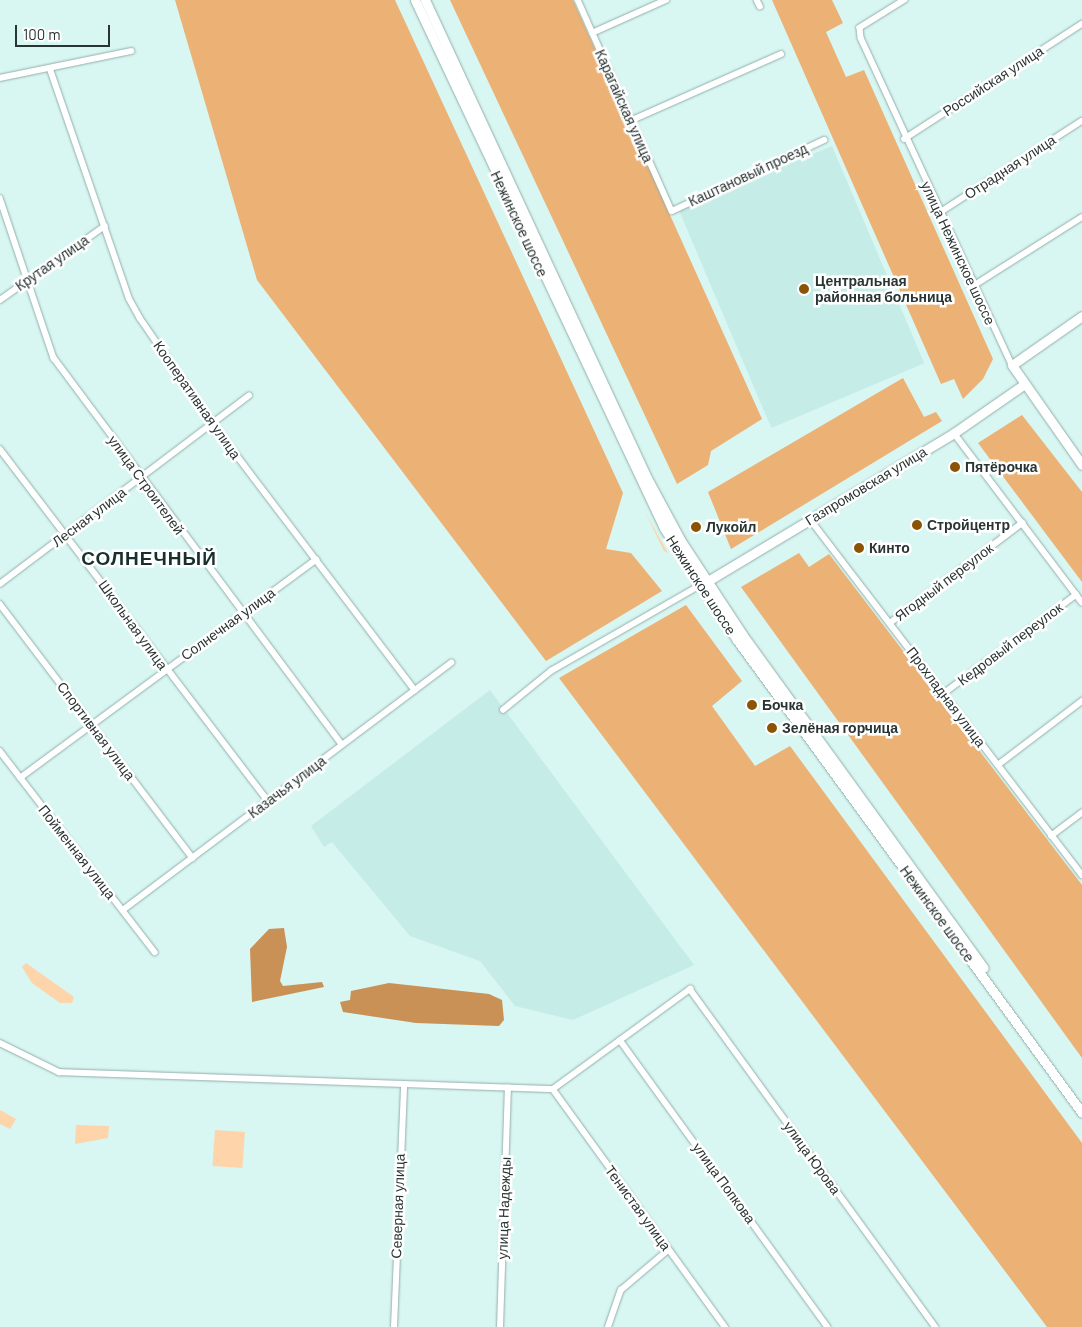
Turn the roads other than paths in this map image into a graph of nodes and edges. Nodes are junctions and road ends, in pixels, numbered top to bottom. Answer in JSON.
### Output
{"nodes":[{"id":1,"x":415,"y":0,"type":"edge"},
{"id":2,"x":425,"y":0,"type":"edge"},
{"id":3,"x":578,"y":0,"type":"edge"},
{"id":4,"x":666,"y":0,"type":"edge"},
{"id":5,"x":905,"y":0,"type":"edge"},
{"id":6,"x":1082,"y":24,"type":"edge"},
{"id":7,"x":592,"y":33,"type":"junction"},
{"id":8,"x":131,"y":51,"type":"dead end"},
{"id":9,"x":780,"y":54,"type":"dead end"},
{"id":10,"x":51,"y":71,"type":"junction"},
{"id":11,"x":0,"y":78,"type":"edge"},
{"id":12,"x":630,"y":121,"type":"junction"},
{"id":13,"x":1080,"y":122,"type":"edge"},
{"id":14,"x":1082,"y":129,"type":"edge"},
{"id":15,"x":904,"y":139,"type":"junction"},
{"id":16,"x":824,"y":140,"type":"dead end"},
{"id":17,"x":0,"y":198,"type":"edge"},
{"id":18,"x":672,"y":211,"type":"joint"},
{"id":19,"x":938,"y":213,"type":"junction"},
{"id":20,"x":1082,"y":217,"type":"edge"},
{"id":21,"x":105,"y":226,"type":"junction"},
{"id":22,"x":25,"y":281,"type":"junction"},
{"id":23,"x":973,"y":286,"type":"junction"},
{"id":24,"x":0,"y":300,"type":"edge"},
{"id":25,"x":1082,"y":316,"type":"edge"},
{"id":26,"x":1012,"y":366,"type":"junction"},
{"id":27,"x":1023,"y":385,"type":"junction"},
{"id":28,"x":249,"y":396,"type":"dead end"},
{"id":29,"x":213,"y":424,"type":"junction"},
{"id":30,"x":954,"y":433,"type":"junction"},
{"id":31,"x":0,"y":449,"type":"edge"},
{"id":32,"x":1082,"y":465,"type":"edge"},
{"id":33,"x":141,"y":478,"type":"junction"},
{"id":34,"x":810,"y":519,"type":"junction"},
{"id":35,"x":1022,"y":523,"type":"junction"},
{"id":36,"x":65,"y":535,"type":"junction"},
{"id":37,"x":316,"y":560,"type":"junction"},
{"id":38,"x":0,"y":584,"type":"edge"},
{"id":39,"x":702,"y":584,"type":"junction"},
{"id":40,"x":1076,"y":595,"type":"junction"},
{"id":41,"x":1082,"y":602,"type":"edge"},
{"id":42,"x":0,"y":604,"type":"edge"},
{"id":43,"x":242,"y":614,"type":"junction"},
{"id":44,"x":890,"y":623,"type":"junction"},
{"id":45,"x":451,"y":663,"type":"dead end"},
{"id":46,"x":166,"y":670,"type":"junction"},
{"id":47,"x":415,"y":690,"type":"junction"},
{"id":48,"x":943,"y":694,"type":"junction"},
{"id":49,"x":1082,"y":701,"type":"edge"},
{"id":50,"x":503,"y":710,"type":"dead end"},
{"id":51,"x":93,"y":726,"type":"junction"},
{"id":52,"x":342,"y":745,"type":"junction"},
{"id":53,"x":0,"y":751,"type":"edge"},
{"id":54,"x":998,"y":765,"type":"junction"},
{"id":55,"x":20,"y":778,"type":"junction"},
{"id":56,"x":268,"y":801,"type":"junction"},
{"id":57,"x":1082,"y":813,"type":"edge"},
{"id":58,"x":1051,"y":836,"type":"junction"},
{"id":59,"x":193,"y":858,"type":"junction"},
{"id":60,"x":1082,"y":875,"type":"edge"},
{"id":61,"x":122,"y":910,"type":"junction"},
{"id":62,"x":155,"y":952,"type":"dead end"},
{"id":63,"x":620,"y":1040,"type":"junction"},
{"id":64,"x":0,"y":1043,"type":"edge"},
{"id":65,"x":404,"y":1085,"type":"junction"},
{"id":66,"x":508,"y":1088,"type":"junction"},
{"id":67,"x":553,"y":1089,"type":"junction"},
{"id":68,"x":1082,"y":1104,"type":"edge"},
{"id":69,"x":1082,"y":1114,"type":"edge"},
{"id":70,"x":668,"y":1250,"type":"junction"},
{"id":71,"x":394,"y":1327,"type":"edge"},
{"id":72,"x":500,"y":1327,"type":"edge"},
{"id":73,"x":608,"y":1327,"type":"edge"},
{"id":74,"x":725,"y":1327,"type":"edge"},
{"id":75,"x":828,"y":1327,"type":"edge"},
{"id":76,"x":936,"y":1327,"type":"edge"}],
"edges":[{"from":1,"to":39,"type":"main road","name":"Нежинское шоссе"},
{"from":2,"to":39,"type":"main road","name":"Нежинское шоссе"},
{"from":3,"to":7,"type":"street","name":"Карагайская улица"},
{"from":4,"to":7,"type":"street"},
{"from":5,"to":15,"type":"street","name":"улица Нежинское шоссе"},
{"from":6,"to":15,"type":"street","name":"Российская улица"},
{"from":7,"to":12,"type":"street","name":"Карагайская улица"},
{"from":8,"to":10,"type":"street"},
{"from":9,"to":12,"type":"street"},
{"from":10,"to":11,"type":"street"},
{"from":10,"to":21,"type":"street","name":"Кооперативная улица"},
{"from":12,"to":18,"type":"street","name":"Карагайская улица"},
{"from":13,"to":14,"type":"street"},
{"from":13,"to":19,"type":"street","name":"Отрадная улица"},
{"from":15,"to":19,"type":"street","name":"улица Нежинское шоссе"},
{"from":16,"to":18,"type":"street","name":"Каштановый проезд"},
{"from":17,"to":22,"type":"street","name":"улица Строителей"},
{"from":19,"to":23,"type":"street","name":"улица Нежинское шоссе"},
{"from":20,"to":23,"type":"street"},
{"from":21,"to":22,"type":"street","name":"Крутая улица"},
{"from":21,"to":29,"type":"street","name":"Кооперативная улица"},
{"from":22,"to":24,"type":"street","name":"Крутая улица"},
{"from":22,"to":33,"type":"street","name":"улица Строителей"},
{"from":23,"to":26,"type":"street","name":"улица Нежинское шоссе"},
{"from":25,"to":26,"type":"main road"},
{"from":26,"to":27,"type":"main road","name":"улица Нежинское шоссе"},
{"from":27,"to":30,"type":"main road","name":"Газпромовская улица"},
{"from":27,"to":32,"type":"main road","name":"улица Нежинское шоссе"},
{"from":28,"to":29,"type":"street","name":"Лесная улица"},
{"from":29,"to":33,"type":"street","name":"Лесная улица"},
{"from":29,"to":37,"type":"street","name":"Кооперативная улица"},
{"from":30,"to":34,"type":"main road","name":"Газпромовская улица"},
{"from":30,"to":35,"type":"street"},
{"from":31,"to":36,"type":"street","name":"Школьная улица"},
{"from":33,"to":36,"type":"street","name":"Лесная улица"},
{"from":33,"to":43,"type":"street","name":"улица Строителей"},
{"from":34,"to":39,"type":"main road","name":"Газпромовская улица"},
{"from":34,"to":44,"type":"street","name":"Прохладная улица"},
{"from":35,"to":40,"type":"street"},
{"from":35,"to":44,"type":"street","name":"Ягодный переулок"},
{"from":36,"to":38,"type":"street","name":"Лесная улица"},
{"from":36,"to":46,"type":"street","name":"Школьная улица"},
{"from":37,"to":43,"type":"street","name":"Солнечная улица"},
{"from":37,"to":47,"type":"street","name":"Кооперативная улица"},
{"from":39,"to":50,"type":"street"},
{"from":39,"to":68,"type":"main road","name":"Нежинское шоссе"},
{"from":39,"to":69,"type":"main road","name":"Нежинское шоссе"},
{"from":40,"to":41,"type":"street"},
{"from":40,"to":48,"type":"street","name":"Кедровый переулок"},
{"from":42,"to":51,"type":"street","name":"Спортивная улица"},
{"from":43,"to":46,"type":"street","name":"Солнечная улица"},
{"from":43,"to":52,"type":"street","name":"улица Строителей"},
{"from":44,"to":48,"type":"street","name":"Прохладная улица"},
{"from":45,"to":47,"type":"street","name":"Казачья улица"},
{"from":46,"to":51,"type":"street","name":"Солнечная улица"},
{"from":46,"to":56,"type":"street","name":"Школьная улица"},
{"from":47,"to":52,"type":"street","name":"Казачья улица"},
{"from":48,"to":54,"type":"street","name":"Прохладная улица"},
{"from":49,"to":54,"type":"street"},
{"from":51,"to":55,"type":"street","name":"Солнечная улица"},
{"from":51,"to":59,"type":"street","name":"Спортивная улица"},
{"from":52,"to":56,"type":"street","name":"Казачья улица"},
{"from":53,"to":55,"type":"street","name":"Пойменная улица"},
{"from":54,"to":58,"type":"street","name":"Прохладная улица"},
{"from":55,"to":61,"type":"street","name":"Пойменная улица"},
{"from":56,"to":59,"type":"street","name":"Казачья улица"},
{"from":57,"to":58,"type":"street"},
{"from":58,"to":60,"type":"street","name":"Прохладная улица"},
{"from":59,"to":61,"type":"street","name":"Казачья улица"},
{"from":61,"to":62,"type":"street","name":"Пойменная улица"},
{"from":63,"to":67,"type":"street"},
{"from":63,"to":75,"type":"street","name":"улица Попкова"},
{"from":63,"to":76,"type":"street","name":"улица Юрова"},
{"from":64,"to":65,"type":"street"},
{"from":65,"to":66,"type":"street"},
{"from":65,"to":71,"type":"street","name":"Северная улица"},
{"from":66,"to":67,"type":"street"},
{"from":66,"to":72,"type":"street","name":"улица Надежды"},
{"from":67,"to":70,"type":"street","name":"Тенистая улица"},
{"from":70,"to":73,"type":"street"},
{"from":70,"to":74,"type":"street","name":"Тенистая улица"}]}
